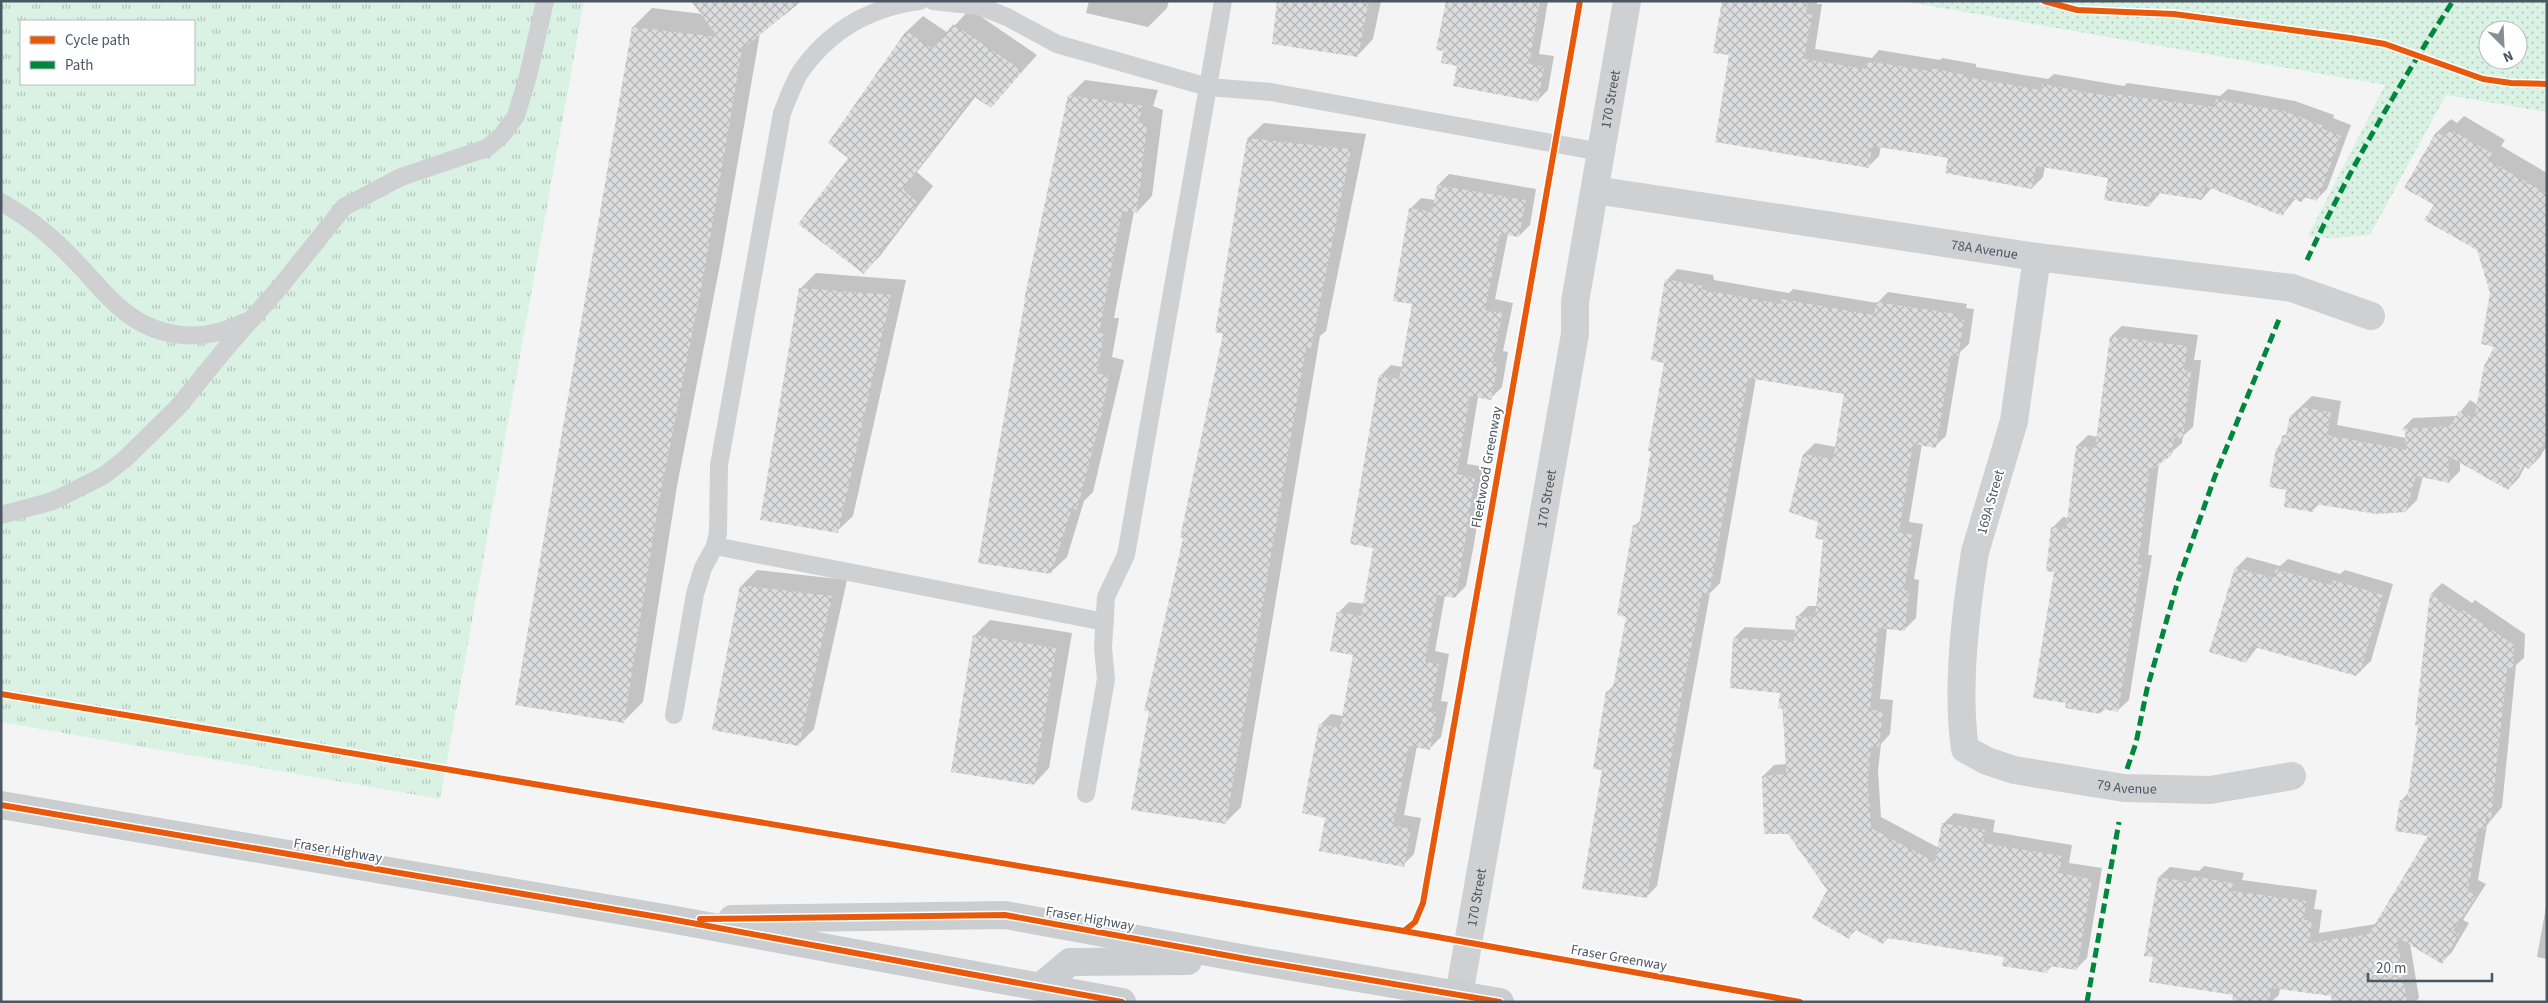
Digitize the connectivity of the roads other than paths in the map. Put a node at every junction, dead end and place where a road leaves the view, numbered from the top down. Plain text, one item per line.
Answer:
1 (545, 1) edge
2 (920, 1) edge
3 (933, 1) edge
4 (1223, 1) edge
5 (1627, 1) edge
6 (1208, 87) junction
7 (1601, 152) junction
8 (1595, 190) junction
9 (1, 202) edge
10 (2037, 257) junction
11 (2371, 316) dead end
12 (255, 317) junction
13 (1, 515) edge
14 (715, 546) junction
15 (1105, 622) junction
16 (674, 714) dead end
17 (1965, 749) joint
18 (2292, 776) dead end
19 (1086, 794) dead end
20 (1, 805) edge
21 (670, 919) junction
22 (1252, 960) junction
23 (1038, 995) edge
24 (1459, 995) junction
25 (1122, 1002) edge
26 (1500, 1002) edge

1 - 12 lane
2 - 14 lane
3 - 6 lane
4 - 6 lane
5 - 7 street, 170 Street
6 - 7 lane
6 - 15 lane
7 - 8 street, 170 Street
8 - 10 street, 78A Avenue
8 - 24 street, 170 Street
9 - 12 lane
10 - 11 street, 78A Avenue
10 - 17 street, 169A Street
12 - 13 lane
14 - 15 lane
14 - 16 lane
15 - 19 lane
17 - 18 street, 79 Avenue
20 - 21 main road, Fraser Highway
21 - 22 main road, Fraser Highway
21 - 23 main road, Fraser Highway
22 - 23 main road
22 - 24 main road, Fraser Highway
23 - 25 main road, Fraser Highway
24 - 26 main road, Fraser Highway

